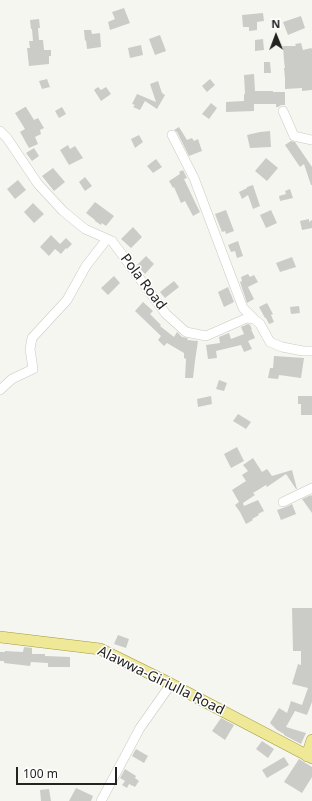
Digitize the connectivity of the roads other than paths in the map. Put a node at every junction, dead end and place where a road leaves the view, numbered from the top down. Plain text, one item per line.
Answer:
1 (283, 111) dead end
2 (0, 131) edge
3 (172, 135) dead end
4 (312, 140) edge
5 (107, 239) junction
6 (254, 318) junction
7 (312, 351) edge
8 (0, 390) edge
9 (312, 488) edge
10 (283, 502) dead end
11 (0, 637) edge
12 (171, 684) junction
13 (312, 740) edge
14 (310, 757) edge
15 (101, 801) edge

1 - 4 street
2 - 5 street, Pola Road
3 - 6 street
5 - 6 street, Pola Road
5 - 8 street
6 - 7 street
9 - 10 street
11 - 12 main road, Alawwa-Giriulla Road
12 - 14 main road, Alawwa-Giriulla Road
12 - 15 street
13 - 14 main road

